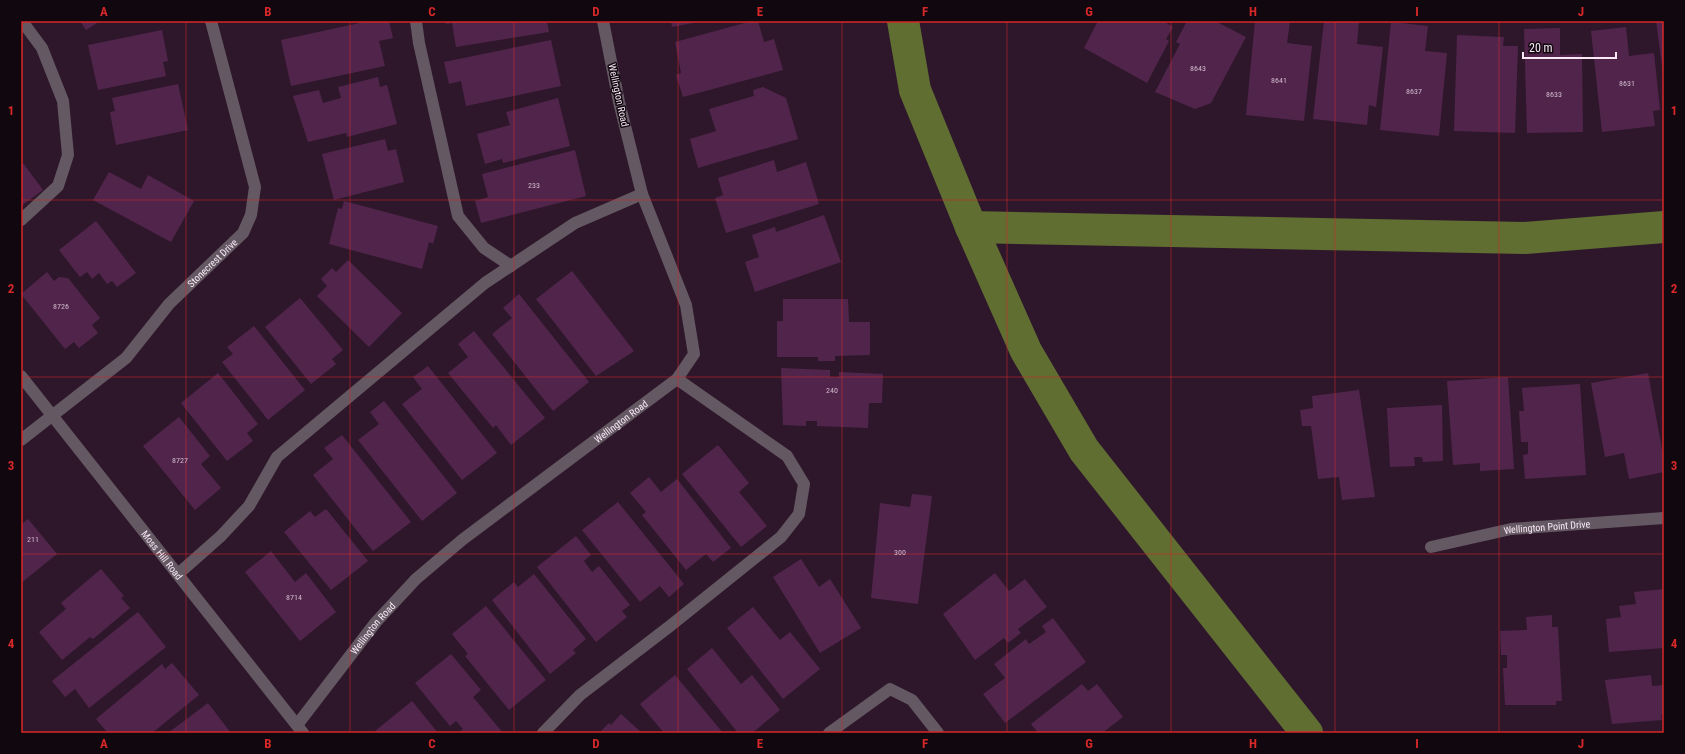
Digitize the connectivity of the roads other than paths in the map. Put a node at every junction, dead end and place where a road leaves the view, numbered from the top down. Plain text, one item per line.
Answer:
1 (22, 21) edge
2 (211, 21) edge
3 (416, 21) edge
4 (603, 21) edge
5 (642, 194) junction
6 (21, 220) edge
7 (511, 266) junction
8 (21, 376) edge
9 (678, 380) junction
10 (52, 414) junction
11 (21, 440) edge
12 (1664, 518) edge
13 (1431, 547) dead end
14 (178, 574) junction
15 (300, 729) edge
16 (543, 733) edge
17 (830, 733) edge
18 (938, 733) edge

1 - 6 street
2 - 10 street, Stonecrest Drive
3 - 7 street
4 - 5 street, Wellington Road
5 - 7 street
5 - 9 street, Wellington Road
7 - 14 street
8 - 10 street, Moss Hill Road
9 - 15 street, Wellington Road
9 - 16 street
10 - 11 street, Stonecrest Drive
10 - 14 street, Moss Hill Road
12 - 13 street, Wellington Point Drive
14 - 15 street, Moss Hill Road
17 - 18 street

